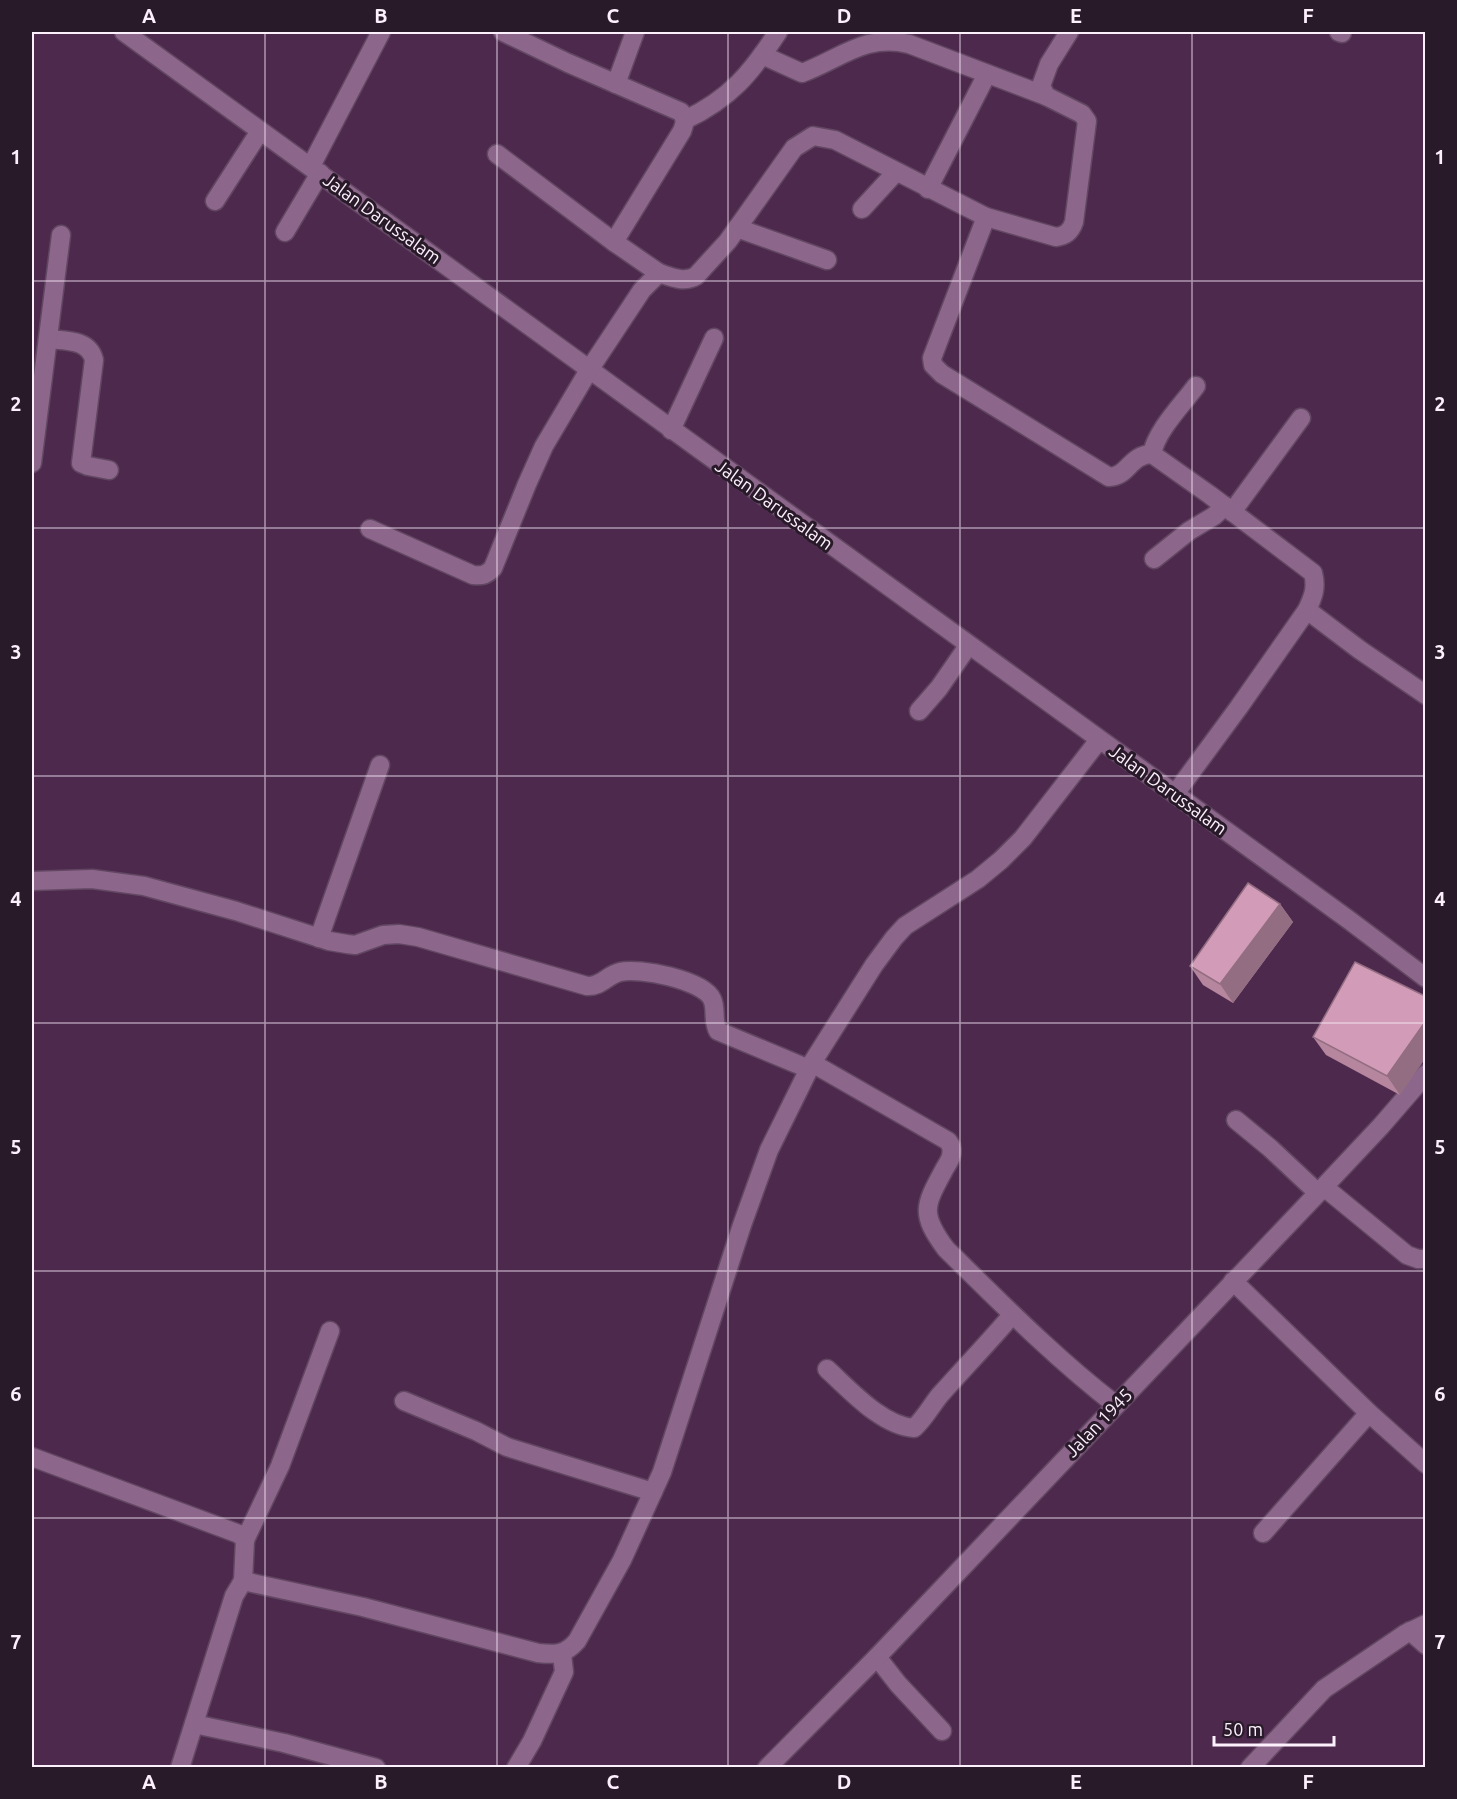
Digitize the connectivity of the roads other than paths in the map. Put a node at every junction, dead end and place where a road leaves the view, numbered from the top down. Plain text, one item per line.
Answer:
1 (124, 32) edge
2 (381, 32) edge
3 (503, 32) edge
4 (635, 32) edge
5 (778, 32) edge
6 (1070, 32) edge
7 (762, 55) junction
8 (987, 74) junction
9 (616, 84) junction
10 (1046, 96) junction
11 (686, 120) junction
12 (260, 131) junction
13 (497, 154) dead end
14 (316, 170) junction
15 (896, 172) junction
16 (928, 189) junction
17 (215, 201) dead end
18 (862, 209) dead end
19 (986, 217) junction
20 (737, 228) junction
21 (285, 232) dead end
22 (61, 235) dead end
23 (614, 242) junction
24 (827, 260) dead end
25 (659, 273) junction
26 (714, 338) dead end
27 (48, 339) junction
28 (589, 370) junction
29 (1196, 386) dead end
30 (1301, 418) dead end
31 (671, 430) junction
32 (1152, 454) junction
33 (32, 463) edge
34 (109, 470) dead end
35 (1229, 509) junction
36 (370, 530) dead end
37 (1154, 558) dead end
38 (1307, 610) junction
39 (968, 646) junction
40 (1425, 694) edge
41 (919, 711) dead end
42 (1099, 740) junction
43 (380, 765) dead end
44 (1175, 794) junction
45 (32, 881) edge
46 (319, 938) junction
47 (1425, 978) edge
48 (811, 1066) junction
49 (1425, 1074) edge
50 (1236, 1120) dead end
51 (1321, 1190) junction
52 (1425, 1259) edge
53 (1233, 1281) junction
54 (1012, 1315) junction
55 (330, 1330) dead end
56 (827, 1370) dead end
57 (404, 1401) dead end
58 (1116, 1405) junction
59 (1369, 1413) junction
60 (32, 1457) edge
61 (1425, 1464) edge
62 (653, 1492) junction
63 (1263, 1533) dead end
64 (245, 1540) junction
65 (243, 1581) junction
66 (1418, 1628) edge
67 (1425, 1646) edge
68 (562, 1654) junction
69 (877, 1657) junction
70 (194, 1724) junction
71 (942, 1731) dead end
72 (180, 1767) edge
73 (376, 1767) edge
74 (516, 1767) edge
75 (767, 1767) edge
76 (1251, 1767) edge

1 - 12 street, Jalan Darussalam
2 - 14 street
3 - 9 street
4 - 9 street
5 - 7 street
6 - 10 street
7 - 8 street
7 - 11 street
8 - 10 street
8 - 16 street
9 - 11 street
10 - 19 street
11 - 23 street
12 - 14 street, Jalan Darussalam
12 - 17 street
13 - 23 street
14 - 21 street
14 - 28 street, Jalan Darussalam
15 - 16 street
15 - 18 street
15 - 20 street
16 - 19 street
19 - 32 street
20 - 24 street
20 - 25 street
22 - 27 street
23 - 25 street
25 - 28 street
26 - 31 street
27 - 33 street
27 - 34 street
28 - 31 street, Jalan Darussalam
28 - 36 street
29 - 32 street
30 - 35 street
31 - 39 street, Jalan Darussalam
32 - 35 street
35 - 37 street
35 - 38 street
38 - 40 street
38 - 44 street
39 - 41 street
39 - 42 street, Jalan Darussalam
42 - 44 street, Jalan Darussalam
42 - 48 street
43 - 46 street
44 - 47 street, Jalan Darussalam
45 - 46 street
46 - 48 street
48 - 54 street
48 - 62 street
49 - 51 street, Jalan 1945
50 - 51 street
51 - 52 street
51 - 53 street, Jalan 1945
53 - 58 street, Jalan 1945
53 - 59 street
54 - 56 street
54 - 58 street
55 - 64 street
57 - 62 street
58 - 69 street, Jalan 1945
59 - 61 street
59 - 63 street
60 - 64 street
62 - 68 street
64 - 65 street
65 - 68 street
65 - 70 street
66 - 67 street
66 - 76 street
68 - 74 street
69 - 71 street
69 - 75 street, Jalan 1945
70 - 72 street
70 - 73 street

